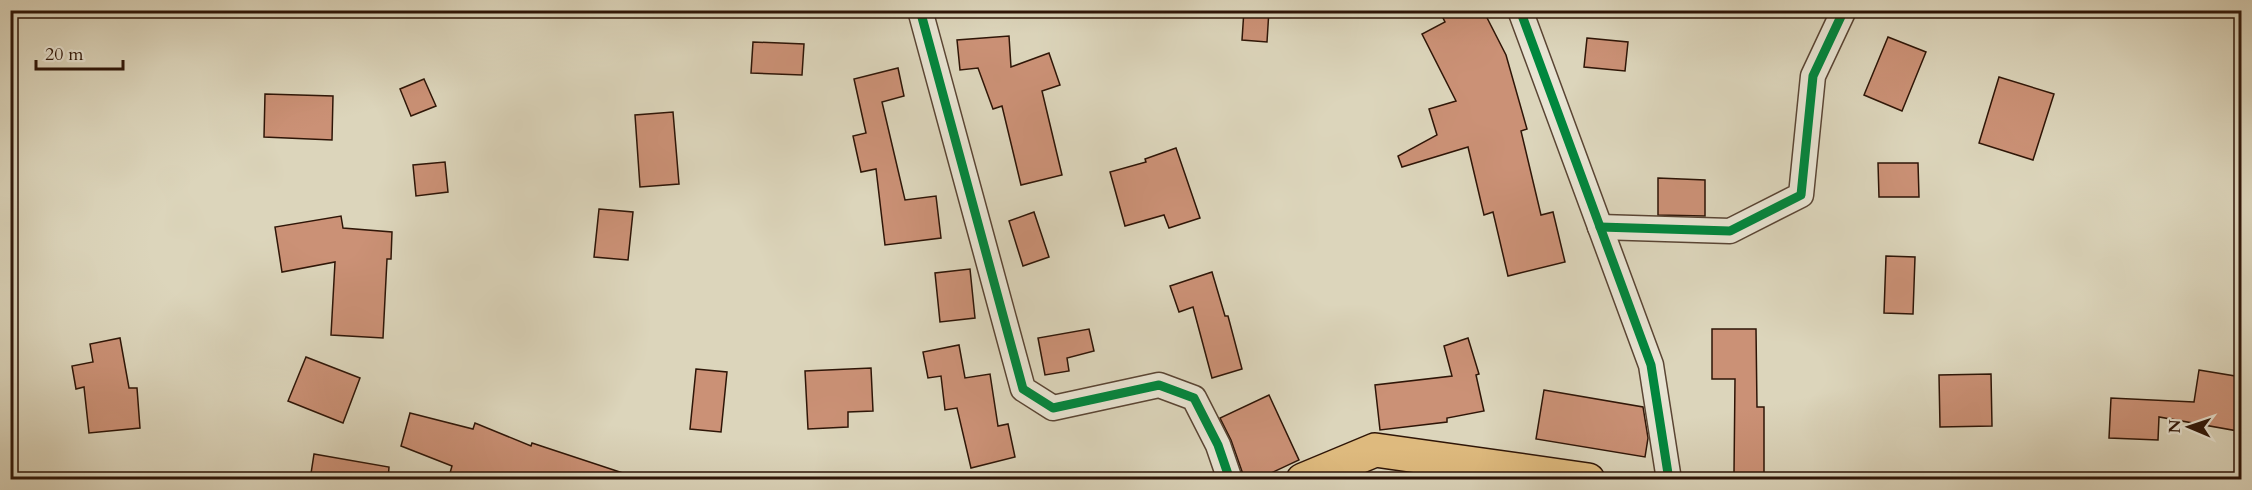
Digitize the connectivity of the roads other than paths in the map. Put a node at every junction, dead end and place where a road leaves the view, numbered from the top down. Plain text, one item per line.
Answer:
1 (920, 10) edge
2 (1520, 10) edge
3 (1844, 10) edge
4 (1600, 227) junction
5 (1230, 480) edge
6 (1303, 480) edge
7 (1588, 480) edge
8 (1669, 480) edge

1 - 5 street
2 - 4 street
3 - 4 street
4 - 8 street
6 - 7 main road

